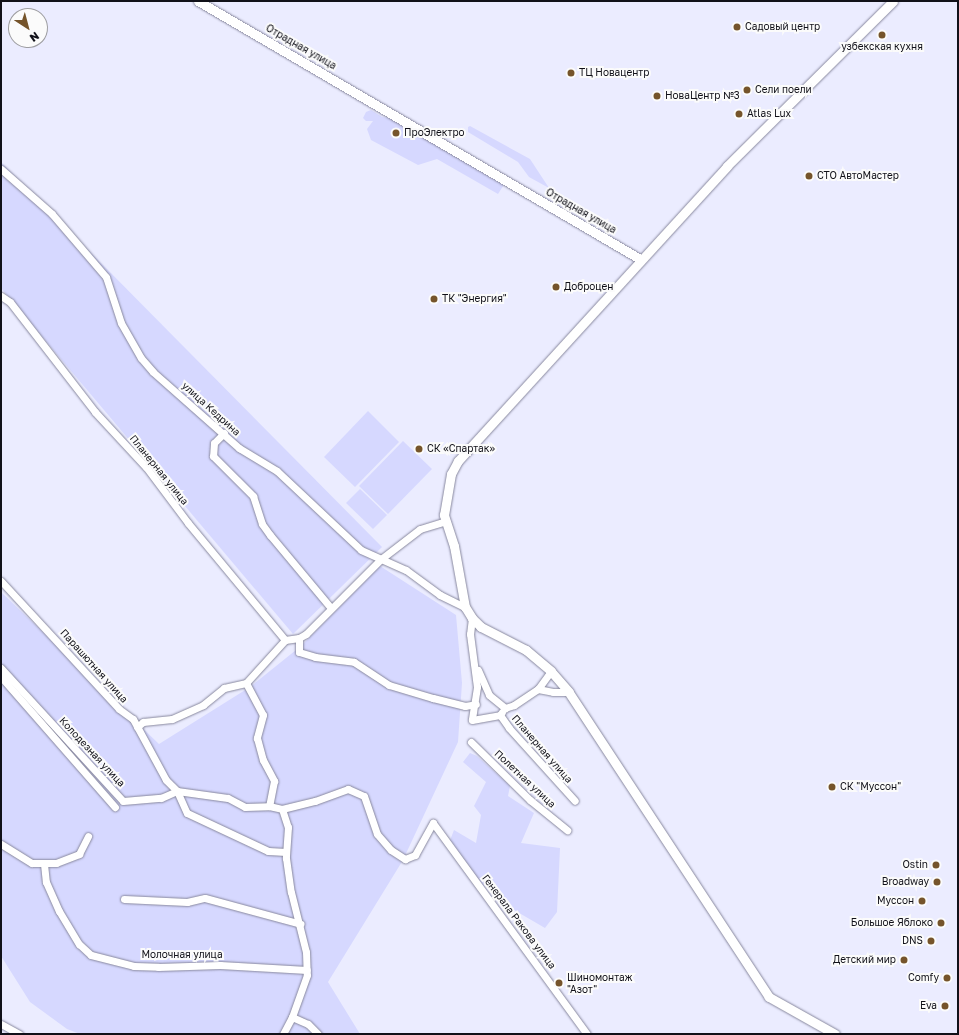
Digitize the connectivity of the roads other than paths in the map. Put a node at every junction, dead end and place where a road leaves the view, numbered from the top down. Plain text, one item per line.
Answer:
1 (198, 1) edge
2 (893, 1) edge
3 (1, 169) edge
4 (640, 259) junction
5 (1, 296) edge
6 (224, 433) junction
7 (446, 521) junction
8 (380, 559) junction
9 (1, 581) edge
10 (465, 607) junction
11 (331, 608) junction
12 (472, 618) junction
13 (299, 638) junction
14 (285, 640) junction
15 (474, 662) junction
16 (1, 668) edge
17 (550, 671) junction
18 (1, 677) edge
19 (246, 683) junction
20 (538, 689) junction
21 (569, 692) junction
22 (476, 704) junction
23 (505, 708) junction
24 (500, 715) junction
25 (137, 728) junction
26 (471, 742) dead end
27 (177, 791) junction
28 (575, 802) dead end
29 (269, 806) junction
30 (115, 807) dead end
31 (282, 809) junction
32 (433, 823) joint
33 (567, 830) dead end
34 (88, 836) dead end
35 (1, 844) edge
36 (286, 852) junction
37 (44, 864) junction
38 (124, 899) dead end
39 (301, 924) junction
40 (307, 970) junction
41 (292, 1018) junction
42 (1, 1024) edge
43 (19, 1034) edge
44 (283, 1034) edge
45 (318, 1034) edge
46 (587, 1034) edge
47 (835, 1034) edge

1 - 4 street, Отрадная улица
2 - 4 street
3 - 6 street, улица Кедрина
4 - 7 street
5 - 14 street, Планерная улица
6 - 8 street, улица Кедрина
6 - 11 street
7 - 8 street
7 - 10 street
8 - 10 street, улица Кедрина
8 - 11 street
9 - 25 street, Парашютная улица
10 - 12 street
11 - 13 street
12 - 15 street
12 - 17 street
13 - 14 street
13 - 22 street
14 - 19 street
15 - 22 street
15 - 23 street
16 - 27 street, Колодезная улица
17 - 20 street
17 - 21 street
18 - 30 street, Колодезная улица
19 - 25 street
19 - 29 street
20 - 21 street
20 - 23 street
21 - 47 street
22 - 24 street
23 - 24 street, Планерная улица
24 - 28 street, Планерная улица
25 - 27 street, Парашютная улица
26 - 33 street, Полетная улица
27 - 29 street, Колодезная улица
27 - 36 street, Парашютная улица
29 - 31 street, Колодезная улица
31 - 32 street, Колодезная улица
31 - 36 street
32 - 46 street, Генерала Ракова улица
34 - 37 street
35 - 37 street
36 - 39 street
37 - 40 street, Молочная улица
38 - 39 street
39 - 40 street
40 - 41 street
41 - 44 street
41 - 45 street
42 - 43 street

